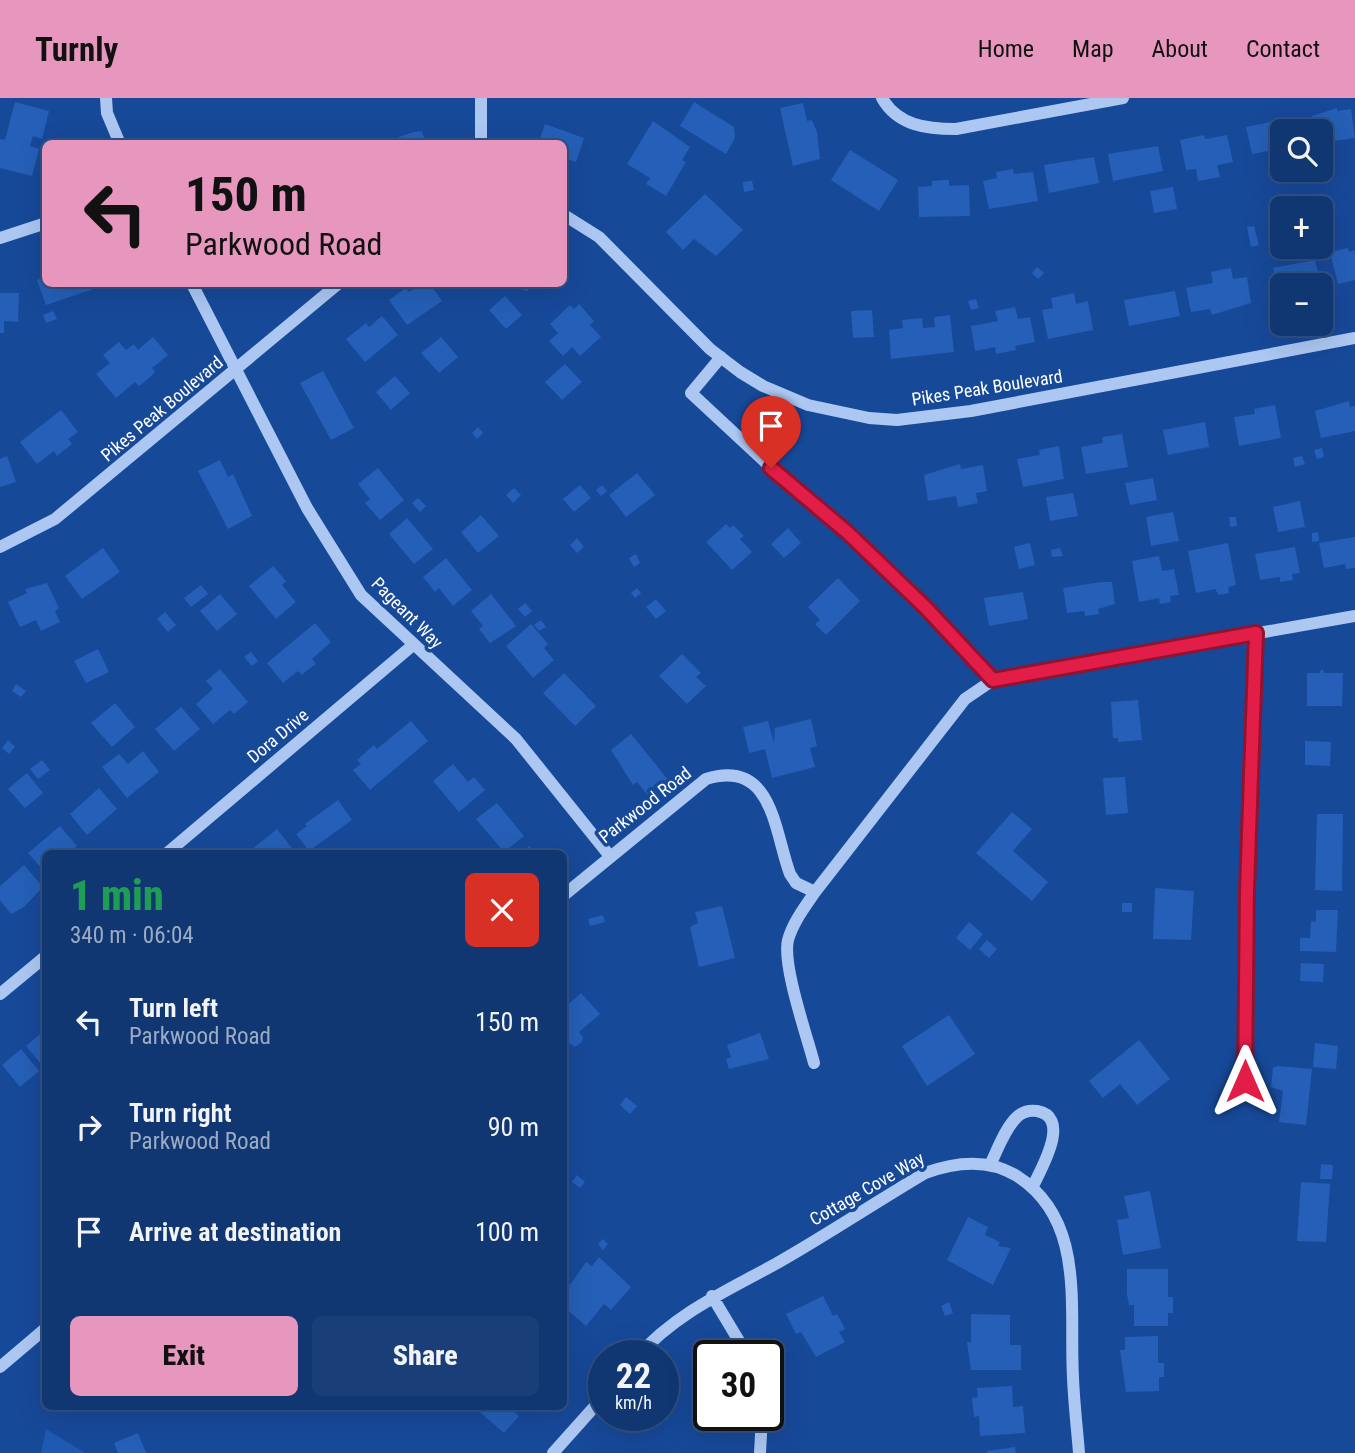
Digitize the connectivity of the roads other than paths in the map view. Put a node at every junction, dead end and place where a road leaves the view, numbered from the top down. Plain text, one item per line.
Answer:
1 (106, 98) edge
2 (481, 98) edge
3 (882, 98) edge
4 (1123, 98) edge
5 (118, 140) edge
6 (481, 140) edge
7 (567, 217) edge
8 (42, 224) edge
9 (0, 238) edge
10 (194, 287) edge
11 (334, 287) edge
12 (1355, 338) edge
13 (721, 357) junction
14 (237, 369) junction
15 (0, 547) edge
16 (1355, 616) edge
17 (1256, 633) junction
18 (413, 645) junction
19 (993, 680) junction
20 (171, 850) edge
21 (609, 855) junction
22 (567, 892) edge
23 (815, 892) junction
24 (42, 959) edge
25 (0, 994) edge
26 (814, 1063) dead end
27 (1245, 1081) dead end
28 (990, 1165) junction
29 (1033, 1186) junction
30 (712, 1296) junction
31 (42, 1331) edge
32 (654, 1340) edge
33 (738, 1340) edge
34 (0, 1367) edge
35 (588, 1414) edge
36 (761, 1431) edge
37 (553, 1453) edge
38 (760, 1453) edge
39 (1079, 1453) edge

1 - 5 street
2 - 6 street
3 - 4 street
7 - 13 street, Pikes Peak Boulevard
8 - 9 street
10 - 14 street, Pageant Way
11 - 14 street, Pikes Peak Boulevard
12 - 13 street, Pikes Peak Boulevard
13 - 19 street
14 - 15 street, Pikes Peak Boulevard
14 - 18 street, Pageant Way
16 - 17 street
17 - 19 street
17 - 27 street
18 - 20 street, Dora Drive
18 - 21 street, Pageant Way
19 - 23 street
21 - 22 street, Parkwood Road
21 - 23 street, Parkwood Road
23 - 26 street
24 - 25 street
28 - 29 street, Cottage Cove Way
28 - 29 street
28 - 30 street, Cottage Cove Way
29 - 39 street, Cottage Cove Way
30 - 32 street, Cottage Cove Way
30 - 33 street
31 - 34 street
35 - 37 street
36 - 38 street

